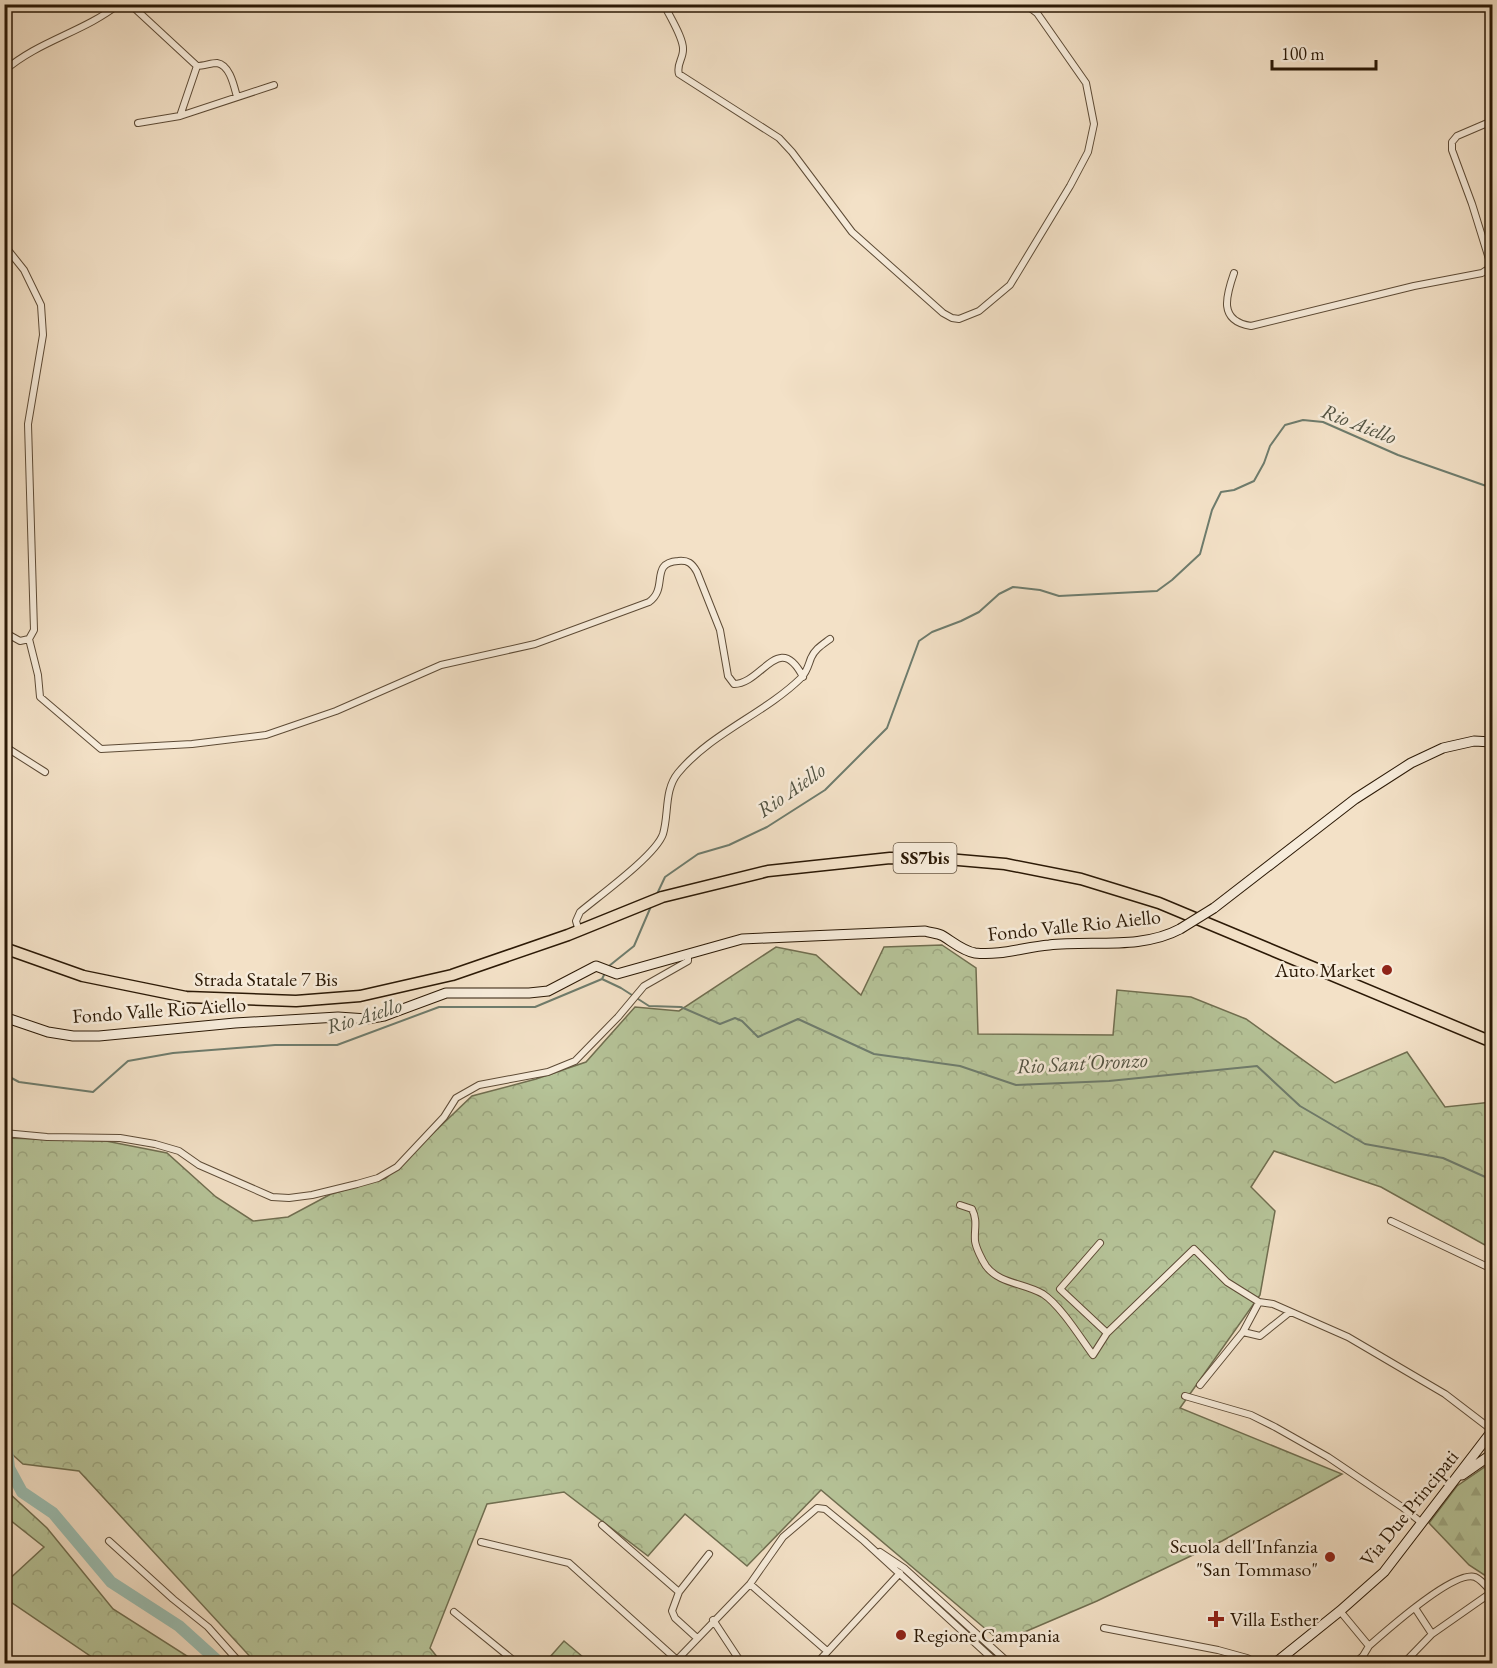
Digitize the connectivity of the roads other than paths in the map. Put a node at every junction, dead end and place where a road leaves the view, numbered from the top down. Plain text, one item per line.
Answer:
1 (119, 4) edge
2 (130, 4) edge
3 (664, 4) edge
4 (1025, 4) edge
5 (197, 66) junction
6 (4, 71) edge
7 (274, 85) dead end
8 (237, 97) junction
9 (180, 116) junction
10 (1492, 121) edge
11 (138, 123) dead end
12 (4, 245) edge
13 (1234, 273) dead end
14 (4, 632) edge
15 (29, 639) junction
16 (830, 639) dead end
17 (803, 677) junction
18 (1492, 742) edge
19 (4, 746) edge
20 (45, 772) dead end
21 (579, 931) junction
22 (4, 948) edge
23 (688, 956) junction
24 (4, 1017) edge
25 (1492, 1042) edge
26 (4, 1133) edge
27 (960, 1205) dead end
28 (1391, 1221) dead end
29 (1100, 1243) dead end
30 (1492, 1269) edge
31 (1259, 1302) junction
32 (1290, 1312) junction
33 (1243, 1332) junction
34 (1107, 1333) junction
35 (1200, 1385) dead end
36 (1185, 1396) dead end
37 (1492, 1430) edge
38 (1486, 1440) junction
39 (1492, 1453) edge
40 (1455, 1480) junction
41 (1422, 1523) junction
42 (602, 1525) dead end
43 (109, 1541) dead end
44 (864, 1541) junction
45 (481, 1542) dead end
46 (709, 1554) dead end
47 (904, 1568) junction
48 (899, 1574) junction
49 (750, 1584) junction
50 (679, 1592) junction
51 (1492, 1592) edge
52 (1415, 1608) junction
53 (1340, 1611) junction
54 (454, 1612) dead end
55 (713, 1620) junction
56 (1104, 1628) dead end
57 (1432, 1634) junction
58 (697, 1638) junction
59 (1369, 1646) junction
60 (827, 1651) junction
61 (1363, 1656) junction
62 (675, 1662) edge
63 (241, 1664) edge
64 (518, 1664) edge
65 (742, 1664) edge
66 (816, 1664) edge
67 (998, 1664) edge
68 (1010, 1664) edge
69 (1258, 1664) edge
70 (1274, 1664) edge
71 (1354, 1664) edge
72 (1367, 1664) edge
73 (1403, 1664) edge

1 - 6 street
2 - 5 street
3 - 4 street
5 - 8 street
5 - 9 street
7 - 8 street
8 - 9 street
9 - 11 street
10 - 13 street
12 - 15 street
14 - 15 street
15 - 17 street
16 - 17 street
17 - 21 street
18 - 23 street, Fondo Valle Rio Aiello, bridge
19 - 20 street
21 - 22 main road, Strada Statale 7 Bis / SS7bis
21 - 25 main road, Strada Statale 7 Bis / SS7bis
23 - 24 street, Fondo Valle Rio Aiello
23 - 26 street
27 - 34 street
28 - 30 street
29 - 34 street
31 - 32 street
31 - 33 street
31 - 34 street
32 - 33 street
32 - 37 street
33 - 35 street
36 - 41 street
37 - 38 street, Via Due Principati
38 - 39 street
38 - 40 street, Via Due Principati
39 - 40 street
40 - 41 street, Via Due Principati
41 - 53 street, Via Due Principati
42 - 50 street
43 - 63 street
44 - 47 street
44 - 48 street
44 - 49 street
45 - 62 street
46 - 50 street
47 - 48 street
47 - 68 street
48 - 60 street
48 - 67 street
49 - 55 street
49 - 60 street
50 - 58 street
51 - 52 street
51 - 57 street
52 - 57 street
52 - 59 street
53 - 59 street
53 - 70 street, Via Due Principati
54 - 64 street
55 - 58 street
55 - 65 street
56 - 69 street
57 - 73 street
58 - 62 street
59 - 61 street
60 - 66 street
61 - 71 street
61 - 72 street

